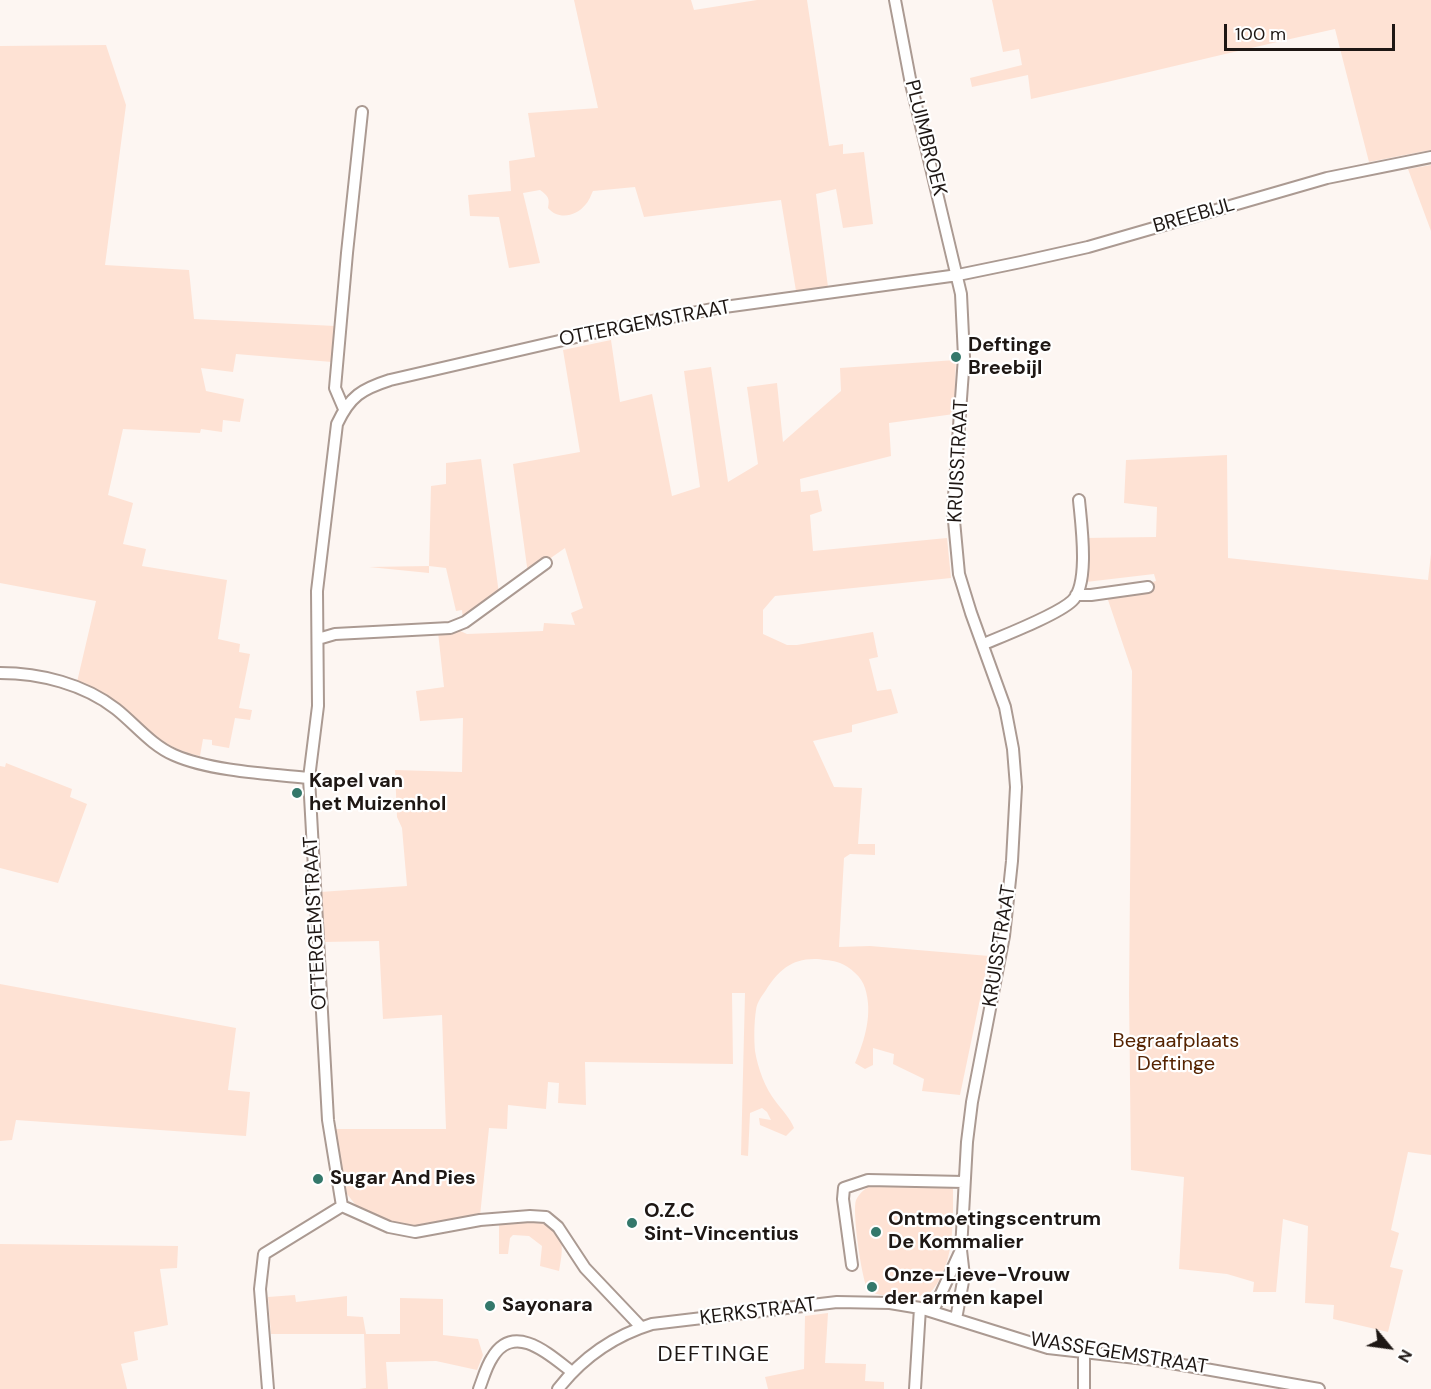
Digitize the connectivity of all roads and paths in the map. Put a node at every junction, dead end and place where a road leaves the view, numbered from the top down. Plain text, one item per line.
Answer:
1 (895, 0) edge
2 (362, 112) dead end
3 (1431, 157) edge
4 (958, 275) junction
5 (344, 409) junction
6 (1079, 500) dead end
7 (546, 564) dead end
8 (1148, 586) dead end
9 (1076, 595) junction
10 (318, 639) junction
11 (984, 644) junction
12 (0, 674) edge
13 (309, 778) junction
14 (964, 1182) junction
15 (342, 1206) junction
16 (961, 1250) junction
17 (852, 1265) dead end
18 (920, 1308) junction
19 (933, 1311) junction
20 (956, 1319) junction
21 (640, 1327) junction
22 (1084, 1353) junction
23 (572, 1372) junction
24 (268, 1389) edge
25 (479, 1389) edge
26 (558, 1389) edge
27 (915, 1389) edge
28 (1084, 1389) edge
29 (1319, 1389) edge

1 - 4 street, PLUIMBROEK
2 - 5 street
3 - 4 street, BREEBIJL
4 - 5 street, OTTERGEMSTRAAT
4 - 11 street, KRUISSTRAAT
5 - 10 street, OTTERGEMSTRAAT
6 - 9 street
7 - 10 street
8 - 9 street
9 - 11 street
10 - 13 street, OTTERGEMSTRAAT
11 - 14 street, KRUISSTRAAT
12 - 13 street
13 - 15 street, OTTERGEMSTRAAT
14 - 16 street, KRUISSTRAAT
14 - 17 street
15 - 21 street
15 - 24 street
16 - 19 street, KRUISSTRAAT
16 - 20 street, KRUISSTRAAT
18 - 19 street, KERKSTRAAT
18 - 21 street, KERKSTRAAT
18 - 27 street
19 - 20 street, KERKSTRAAT
20 - 22 street, WASSEGEMSTRAAT
21 - 23 street, KERKSTRAAT
22 - 28 street
22 - 29 street, WASSEGEMSTRAAT
23 - 25 street
23 - 26 street, KERKSTRAAT

